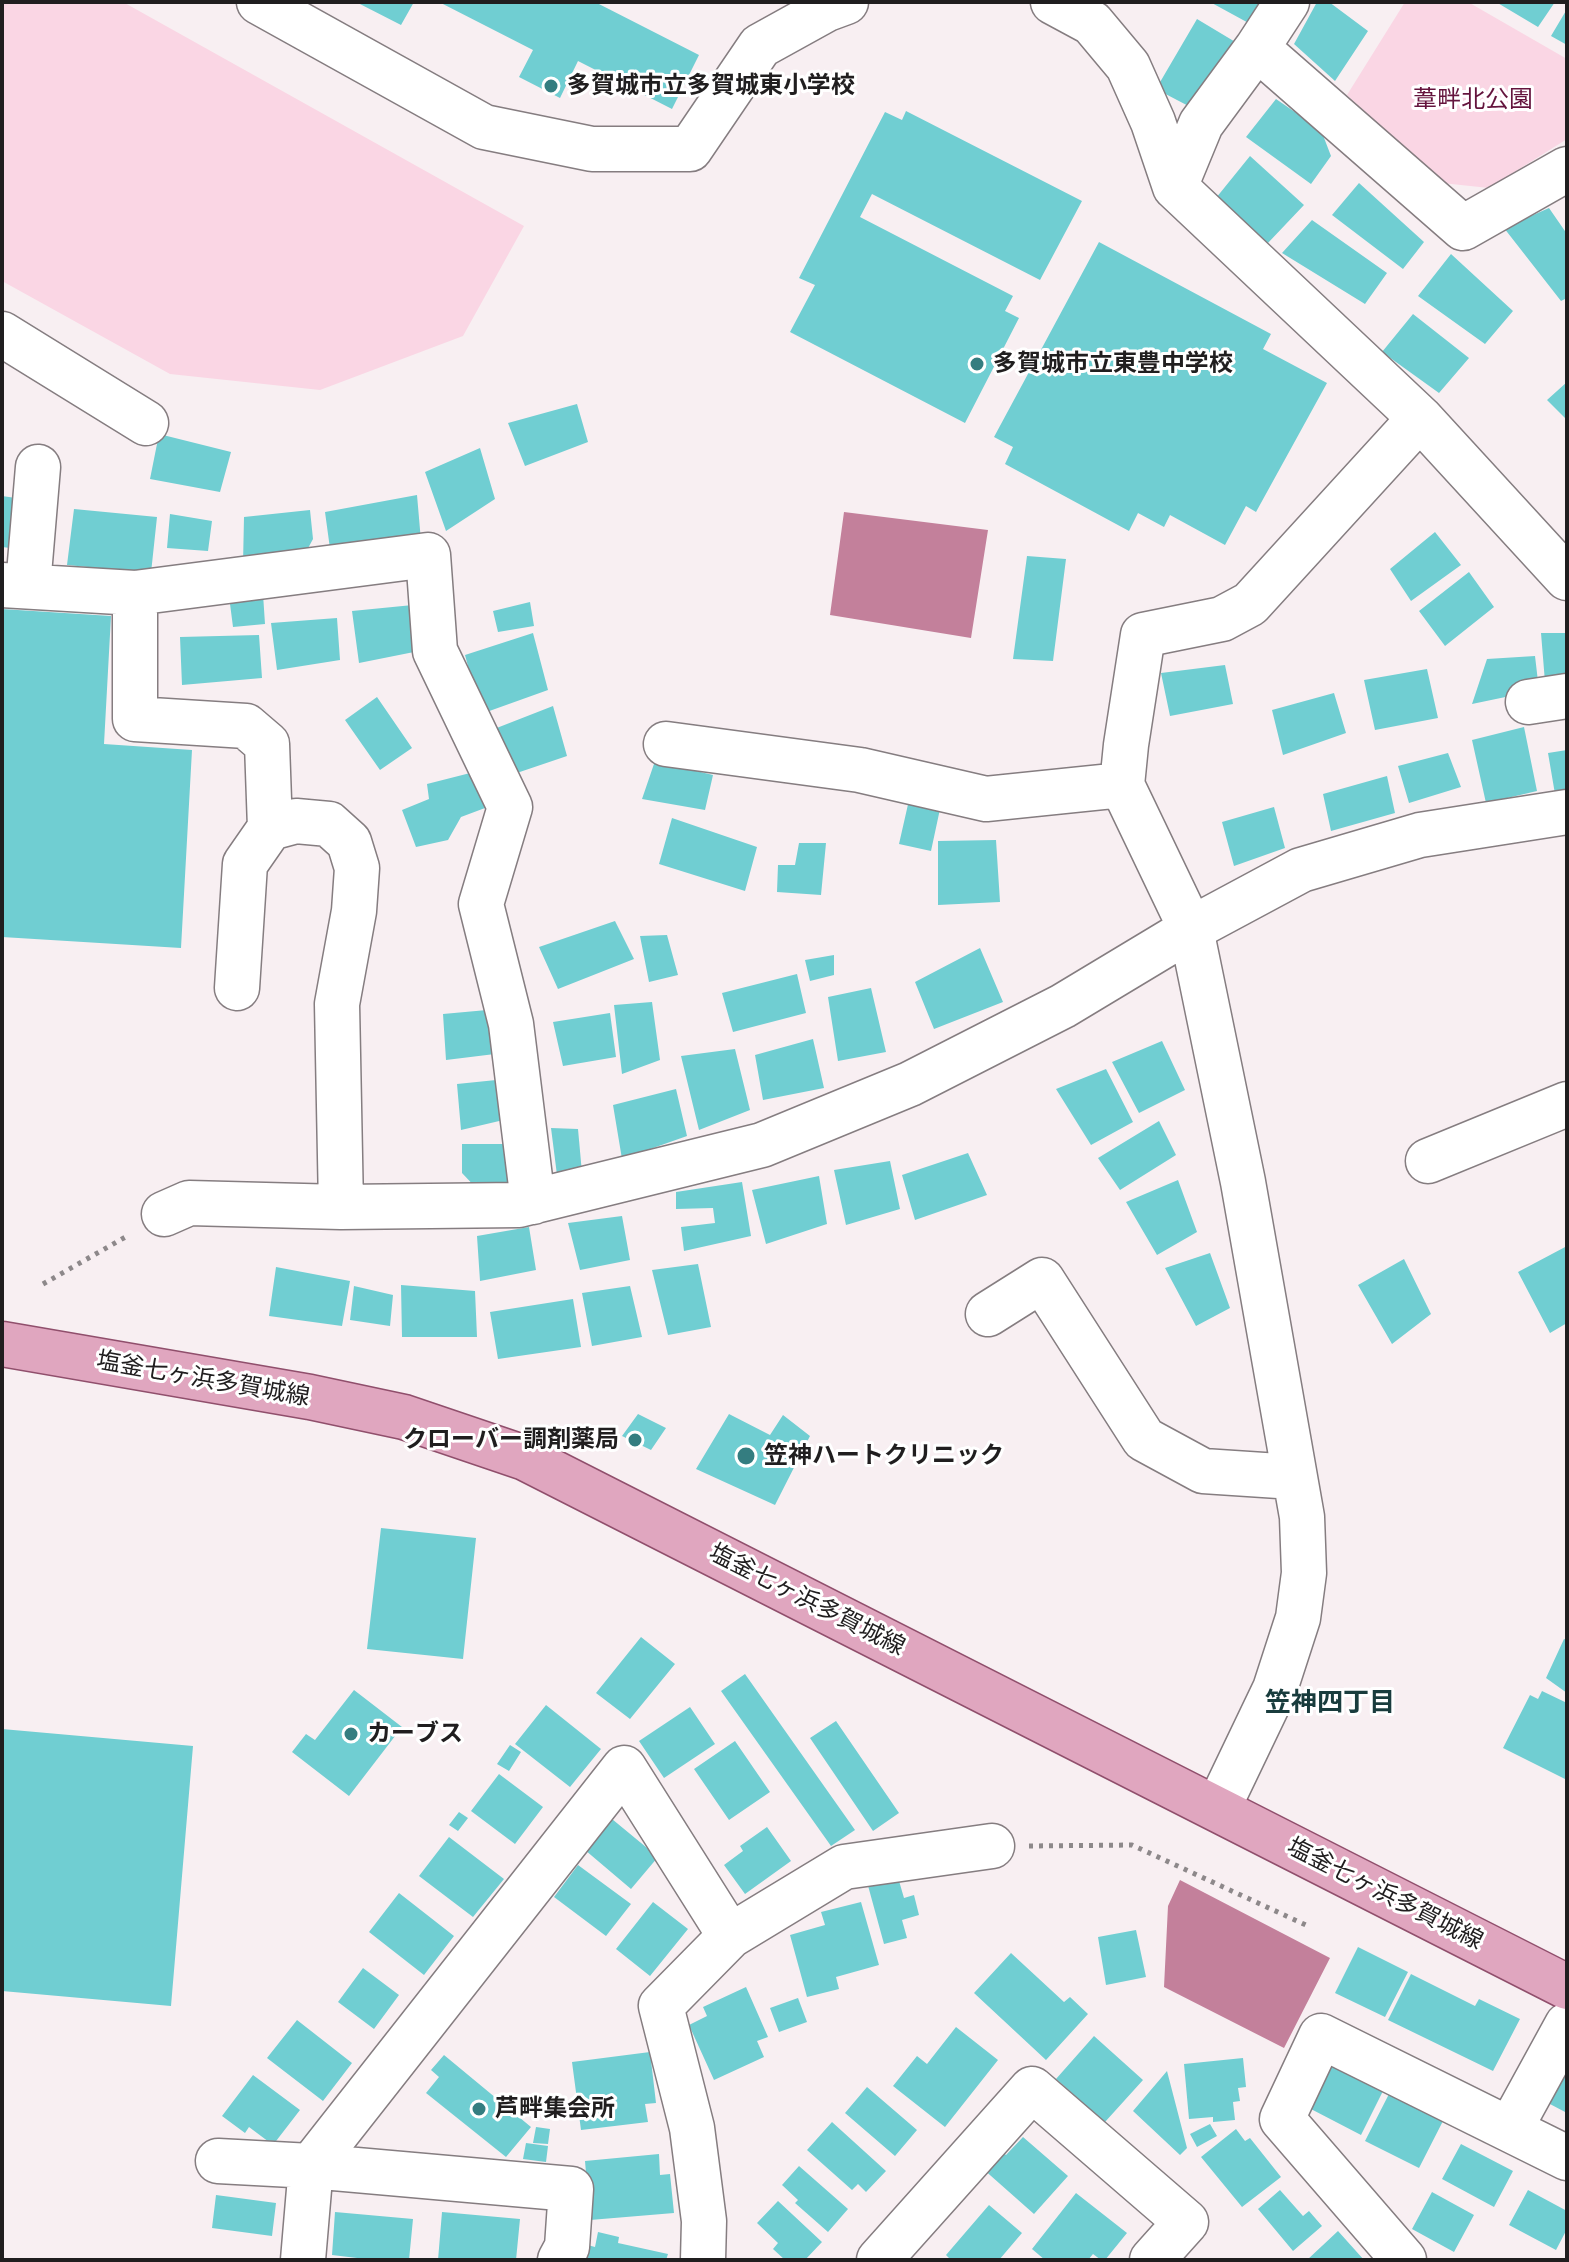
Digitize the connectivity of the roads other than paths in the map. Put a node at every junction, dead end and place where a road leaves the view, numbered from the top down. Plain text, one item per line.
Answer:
1 (259, 2) edge
2 (846, 2) edge
3 (1053, 2) edge
4 (1287, 2) edge
5 (1257, 48) junction
6 (1567, 169) edge
7 (1175, 187) junction
8 (2, 334) edge
9 (1420, 418) junction
10 (146, 423) dead end
11 (38, 467) dead end
12 (1567, 578) edge
13 (15, 586) edge
14 (135, 593) junction
15 (666, 744) dead end
16 (1122, 785) junction
17 (1567, 812) edge
18 (270, 828) junction
19 (1191, 929) junction
20 (237, 988) dead end
21 (1567, 1104) edge
22 (1428, 1161) dead end
23 (533, 1202) junction
24 (341, 1207) junction
25 (164, 1214) road end
26 (988, 1314) dead end
27 (2, 1344) edge
28 (1294, 1477) junction
29 (1218, 1808) junction
30 (992, 1846) road end
31 (730, 1936) junction
32 (1567, 1987) edge
33 (1567, 2025) edge
34 (1510, 2129) junction
35 (1567, 2158) edge
36 (218, 2161) dead end
37 (311, 2166) junction
38 (303, 2260) edge
39 (560, 2260) edge
40 (703, 2260) edge
41 (879, 2260) edge
42 (1152, 2260) edge
43 (1404, 2260) edge

1 - 2 street
3 - 7 street
4 - 5 street
5 - 6 street
5 - 7 street
7 - 9 street
8 - 10 street
9 - 12 street
9 - 16 street
11 - 13 street
13 - 14 street
14 - 18 street
14 - 23 street
15 - 16 street
16 - 19 street
17 - 19 street
18 - 20 street
18 - 24 street
19 - 23 street
19 - 28 street
21 - 22 street
23 - 24 street
24 - 25 street
26 - 28 street
27 - 29 main road, 塩釜七ヶ浜多賀城線
28 - 29 street
29 - 32 main road, 塩釜七ヶ浜多賀城線
30 - 31 street
31 - 37 street
31 - 40 street
33 - 34 street
34 - 35 street
34 - 43 street
36 - 37 street
37 - 38 street
37 - 39 street
41 - 42 street

